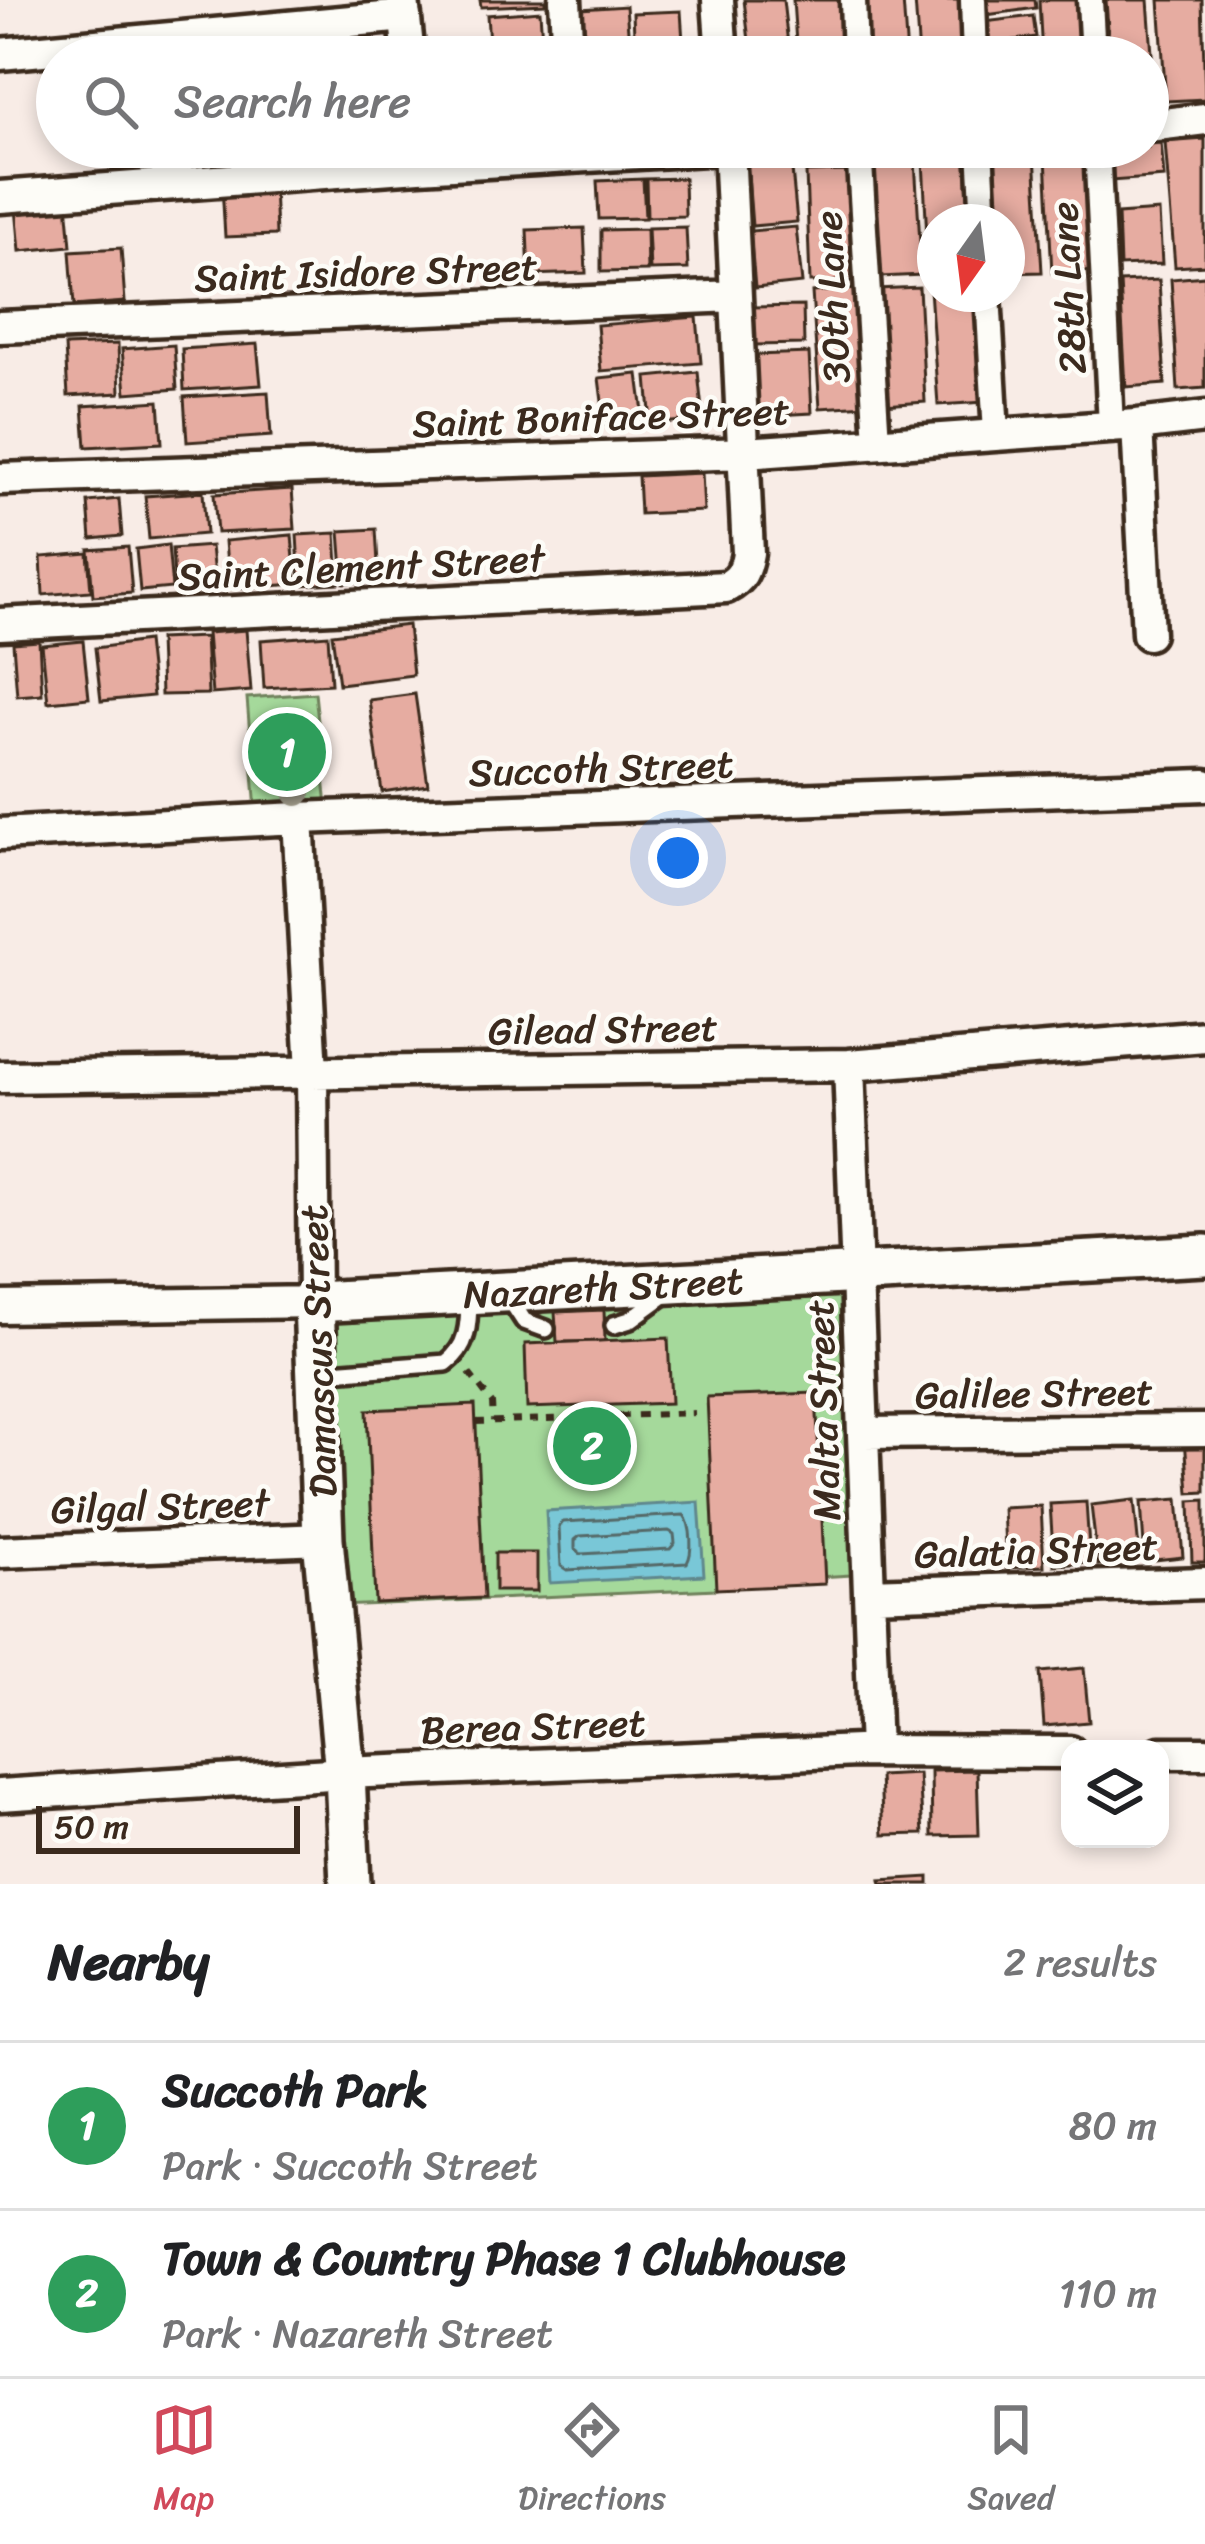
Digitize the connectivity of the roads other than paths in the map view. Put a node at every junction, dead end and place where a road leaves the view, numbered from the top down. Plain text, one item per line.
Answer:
1 (565, 0) edge
2 (718, 0) edge
3 (853, 0) edge
4 (973, 0) edge
5 (1090, 0) edge
6 (404, 8) edge
7 (158, 36) edge
8 (567, 36) edge
9 (721, 36) edge
10 (854, 36) edge
11 (974, 36) edge
12 (1092, 36) edge
13 (36, 50) edge
14 (0, 54) edge
15 (1205, 119) edge
16 (1169, 123) edge
17 (296, 168) edge
18 (730, 168) edge
19 (861, 168) edge
20 (981, 168) edge
21 (1099, 168) edge
22 (0, 197) edge
23 (983, 204) edge
24 (735, 296) junction
25 (989, 312) edge
26 (0, 327) edge
27 (1205, 417) edge
28 (1124, 425) junction
29 (996, 434) junction
30 (877, 442) junction
31 (745, 452) junction
32 (0, 479) edge
33 (0, 624) edge
34 (1148, 634) dead end
35 (1205, 785) edge
36 (298, 818) junction
37 (0, 834) edge
38 (1205, 1036) edge
39 (849, 1065) junction
40 (312, 1071) junction
41 (0, 1077) edge
42 (1205, 1255) edge
43 (858, 1275) junction
44 (680, 1282) junction
45 (487, 1293) junction
46 (314, 1302) junction
47 (0, 1307) edge
48 (614, 1325) dead end
49 (546, 1329) dead end
50 (319, 1373) junction
51 (1205, 1430) edge
52 (863, 1433) junction
53 (323, 1539) junction
54 (0, 1552) edge
55 (1205, 1582) edge
56 (869, 1594) junction
57 (875, 1751) junction
58 (1061, 1752) edge
59 (1169, 1753) edge
60 (1205, 1753) edge
61 (345, 1773) junction
62 (0, 1796) edge
63 (350, 1884) edge

1 - 8 street
2 - 9 street
3 - 10 street
4 - 11 street
5 - 12 street
6 - 7 street
13 - 14 street
15 - 16 street
17 - 22 street
18 - 24 street
19 - 30 street, 30th Lane
20 - 23 street
21 - 28 street, 28th Lane
24 - 26 street, Saint Isidore Street
24 - 31 street
25 - 29 street
27 - 28 street, Saint Boniface Street
28 - 29 street, Saint Boniface Street
28 - 34 street
29 - 30 street, Saint Boniface Street
30 - 31 street, Saint Boniface Street
31 - 32 street, Saint Boniface Street
31 - 33 street, Saint Clement Street
35 - 36 street, Succoth Street
36 - 37 street, Succoth Street
36 - 40 street, Damascus Street
38 - 39 street, Gilead Street
39 - 40 street, Gilead Street
39 - 43 street, Malta Street
40 - 41 street, Gilead Street
40 - 46 street, Damascus Street
42 - 43 street, Nazareth Street
43 - 44 street, Nazareth Street
43 - 52 street, Malta Street
44 - 45 street, Nazareth Street
44 - 48 lane
45 - 46 street, Nazareth Street
45 - 49 lane
45 - 50 lane
46 - 47 street, Nazareth Street
46 - 50 street, Damascus Street
50 - 53 street, Damascus Street
51 - 52 street, Galilee Street
52 - 56 street, Malta Street
53 - 54 street, Gilgal Street
53 - 61 street, Damascus Street
55 - 56 street, Galatia Street
56 - 57 street, Malta Street
57 - 58 street, Berea Street
57 - 61 street, Berea Street
59 - 60 street
61 - 62 street, Berea Street
61 - 63 street, Damascus Street

